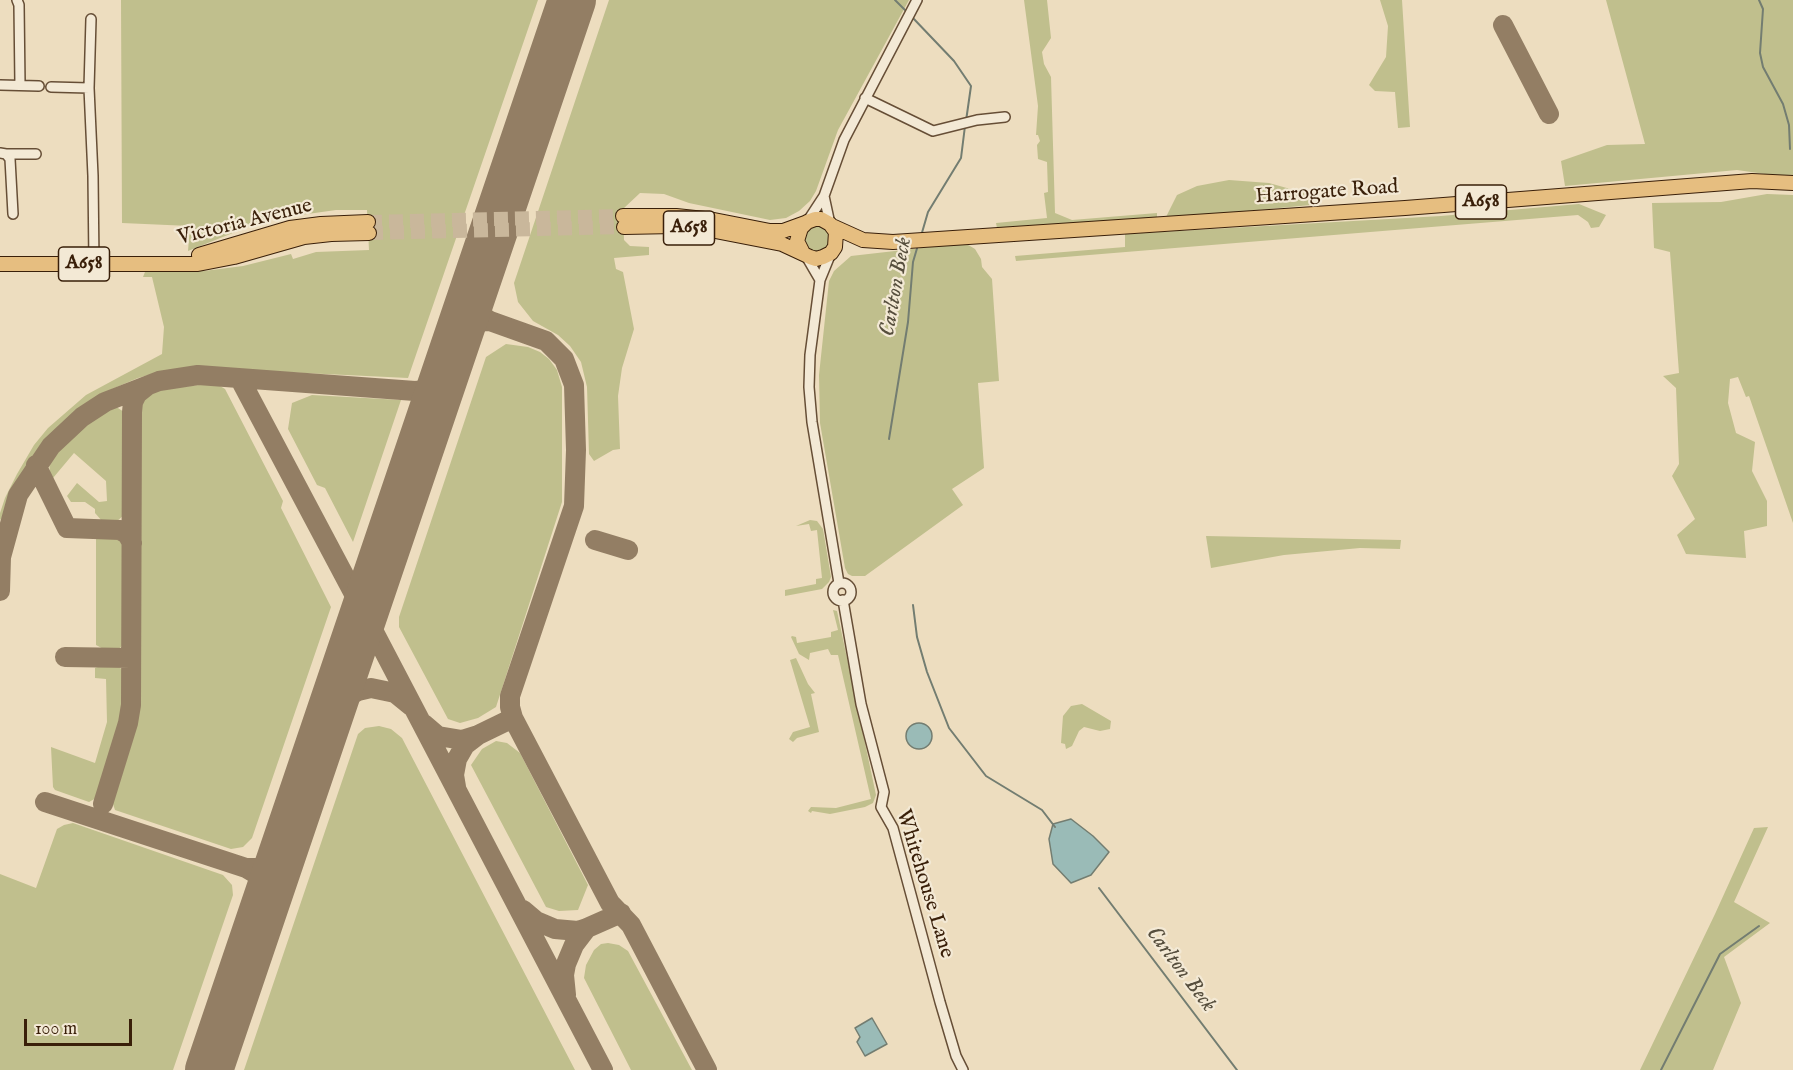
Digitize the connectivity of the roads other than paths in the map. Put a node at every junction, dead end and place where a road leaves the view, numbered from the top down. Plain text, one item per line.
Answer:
1 (17, 0) edge
2 (916, 2) edge
3 (91, 19) dead end
4 (0, 85) edge
5 (20, 85) junction
6 (39, 86) dead end
7 (51, 87) dead end
8 (89, 88) junction
9 (865, 98) junction
10 (1005, 117) dead end
11 (3, 154) edge
12 (36, 154) dead end
13 (1793, 183) edge
14 (824, 196) junction
15 (13, 214) dead end
16 (624, 221) tunnel mouth
17 (806, 222) junction
18 (713, 225) junction
19 (831, 226) junction
20 (368, 227) tunnel mouth
21 (863, 240) junction
22 (832, 252) junction
23 (804, 254) junction
24 (0, 264) edge
25 (94, 264) junction
26 (820, 280) junction
27 (963, 1070) edge

1 - 5 street
2 - 9 street
3 - 8 street
4 - 5 street
5 - 6 street
7 - 8 street
8 - 25 street
9 - 10 street
9 - 14 street
11 - 12 street
11 - 15 street
13 - 21 highway, Harrogate Road / A658
14 - 17 street
14 - 19 street
16 - 18 highway, A658
17 - 18 highway, A658
17 - 19 highway
17 - 23 highway
18 - 23 highway, A658
19 - 21 highway, Harrogate Road / A658
19 - 22 highway
20 - 25 highway, Victoria Avenue / A658
21 - 22 highway, Harrogate Road / A658
22 - 23 highway
22 - 26 street
23 - 26 street
24 - 25 highway, Victoria Avenue / A658
26 - 27 street, Whitehouse Lane

